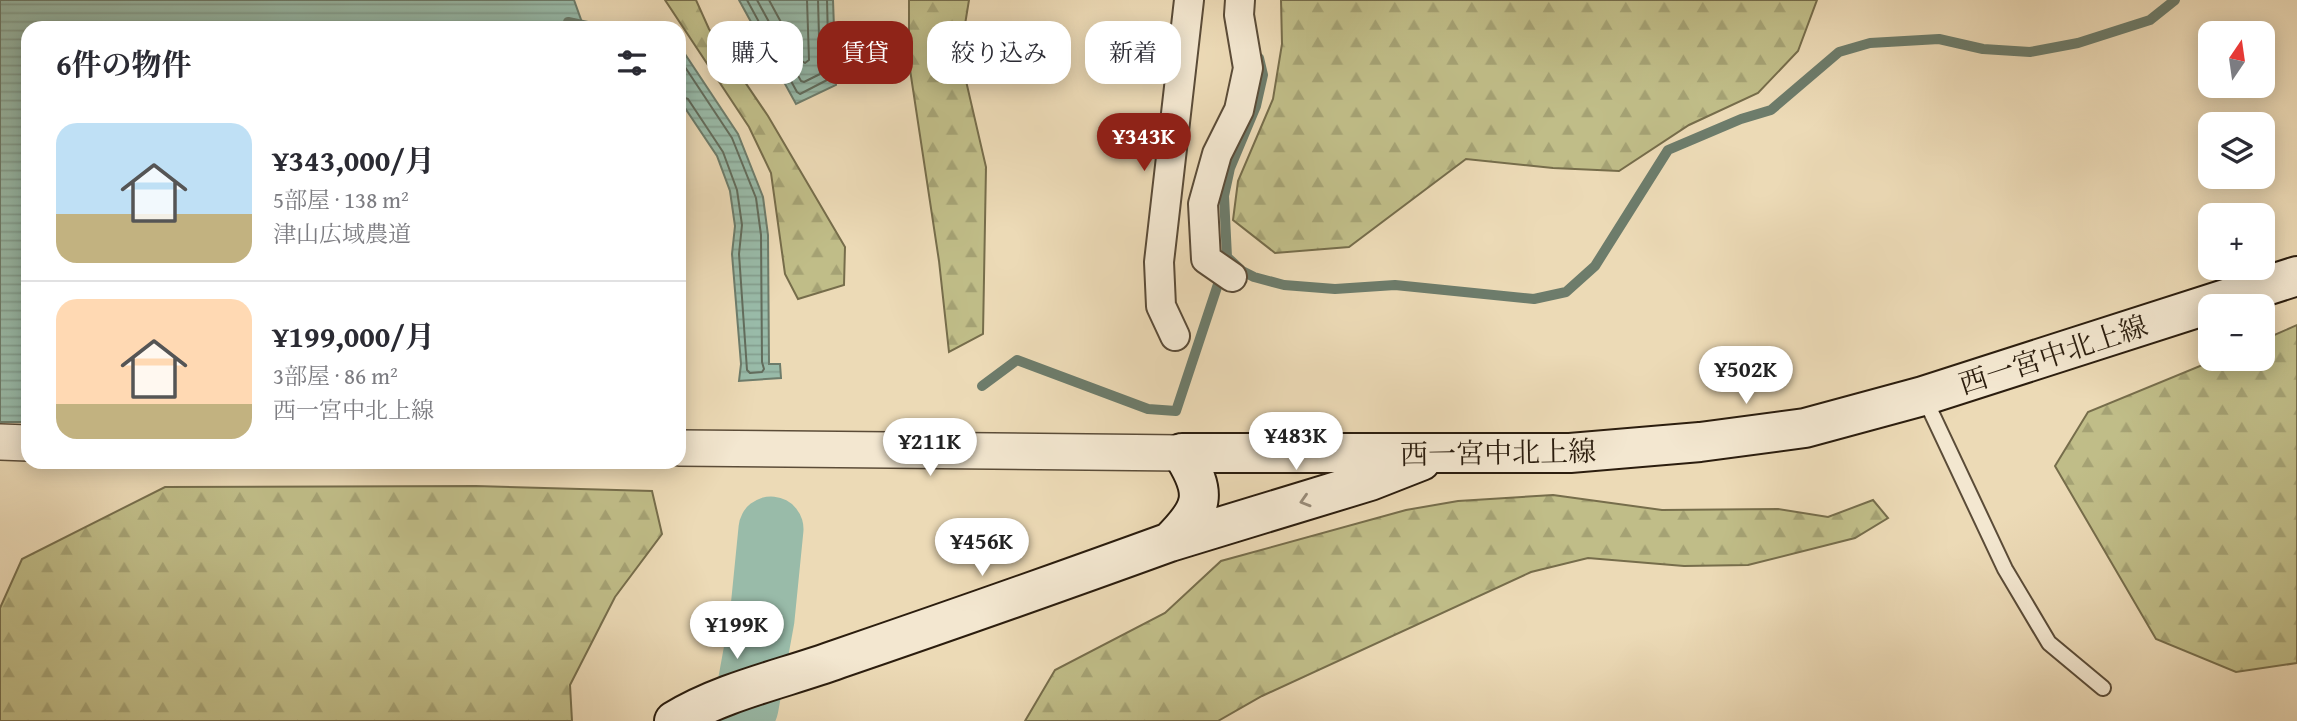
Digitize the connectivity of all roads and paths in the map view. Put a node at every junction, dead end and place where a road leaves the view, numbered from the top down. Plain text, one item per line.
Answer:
1 (1189, 0) edge
2 (1240, 0) edge
3 (2297, 276) edge
4 (1232, 277) dead end
5 (1175, 336) dead end
6 (1923, 396) junction
7 (0, 442) edge
8 (21, 443) edge
9 (686, 448) edge
10 (1182, 453) junction
11 (1439, 453) junction
12 (1170, 542) junction
13 (2103, 688) dead end
14 (674, 721) edge

1 - 5 street
2 - 4 street
3 - 6 main road, 西一宮中北上線
6 - 11 main road, 西一宮中北上線
6 - 13 lane
7 - 8 street
9 - 10 street
10 - 11 main road, 西一宮中北上線
10 - 12 main road
11 -> 12 main road
12 - 14 main road

